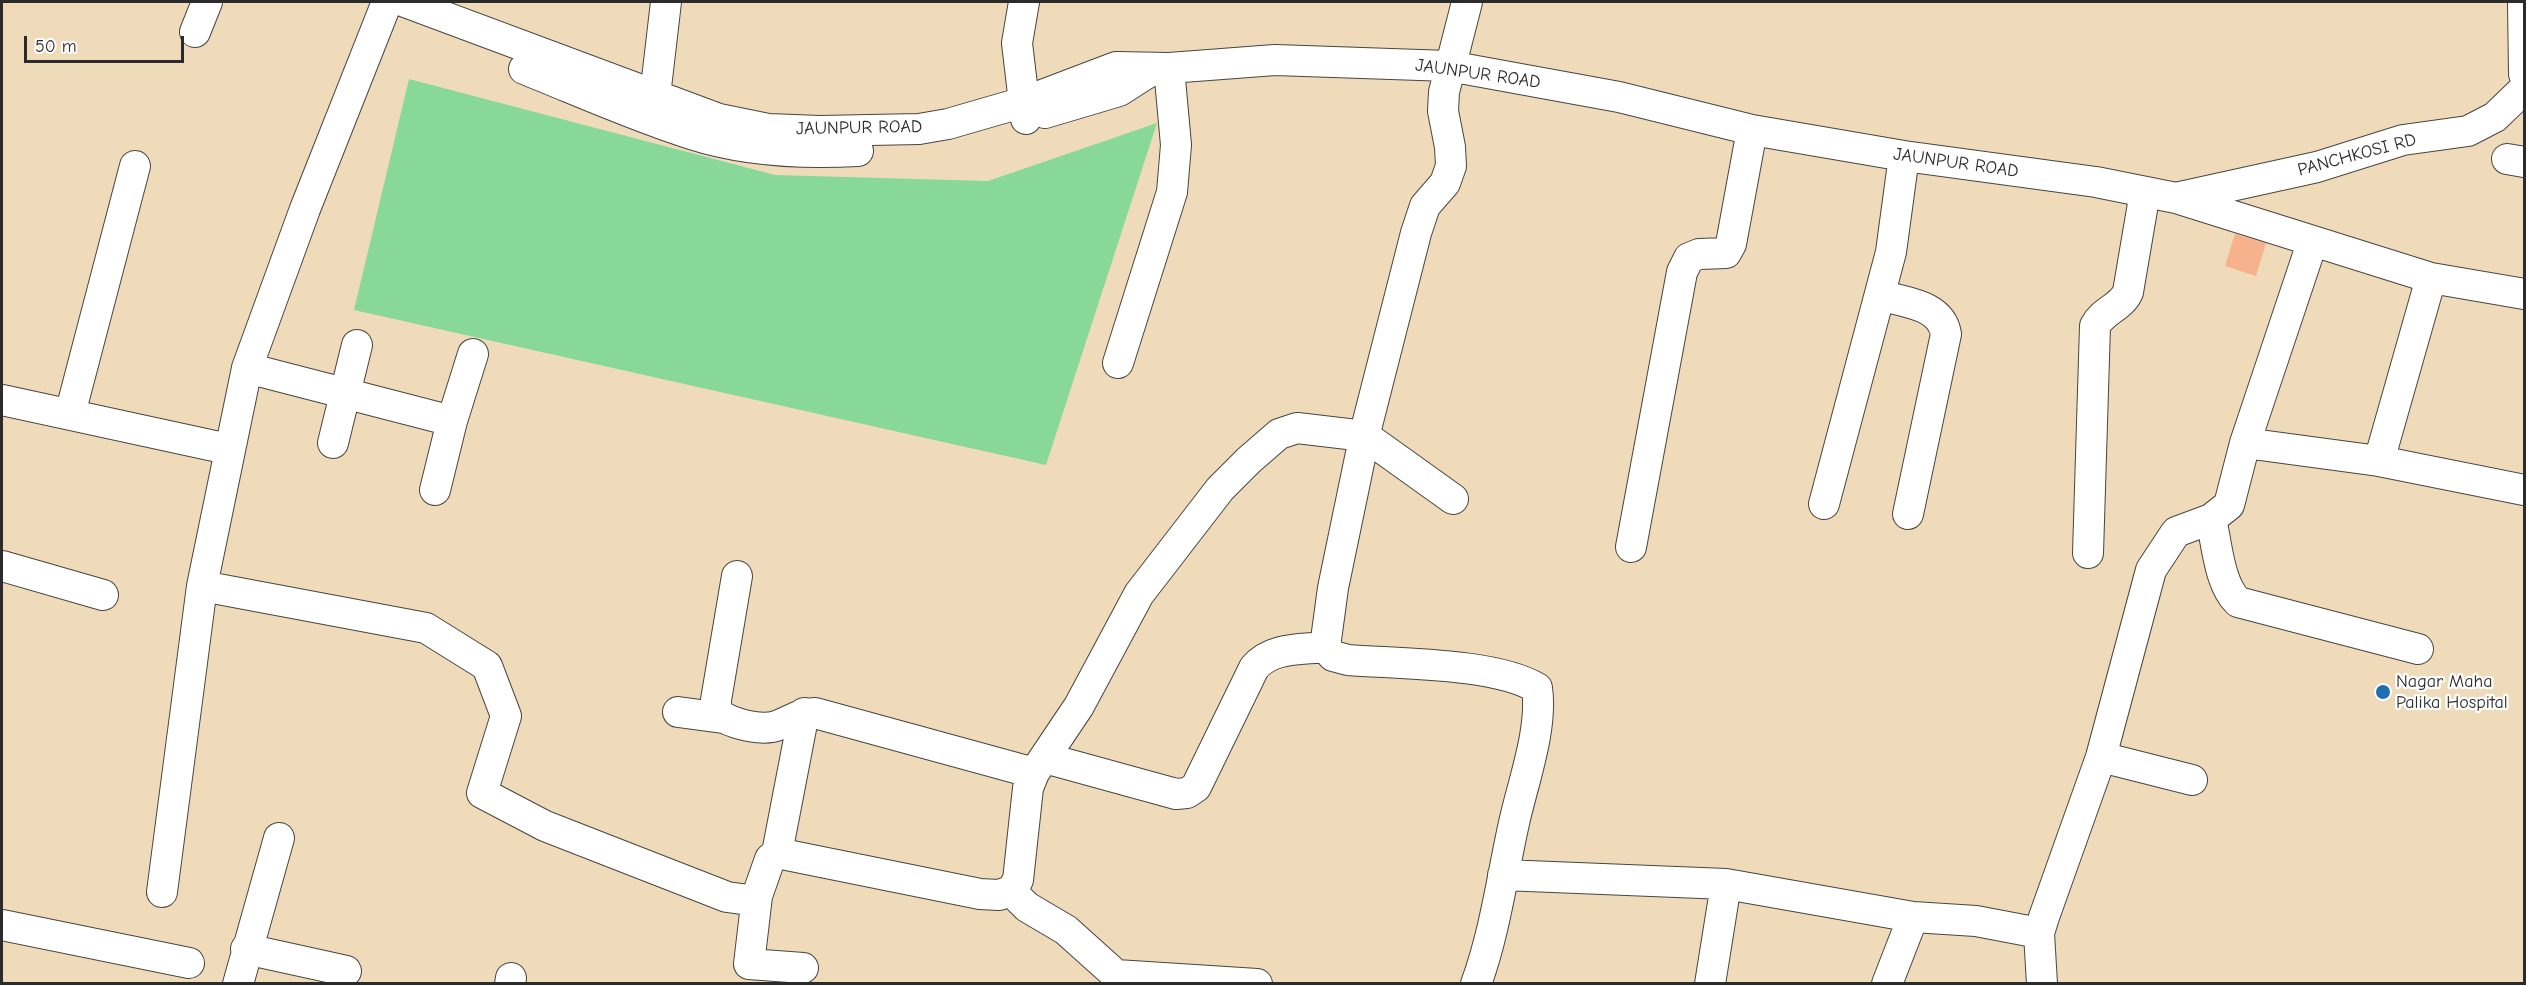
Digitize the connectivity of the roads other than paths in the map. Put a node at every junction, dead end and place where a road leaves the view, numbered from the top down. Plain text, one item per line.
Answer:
1 (207, 2) edge
2 (666, 2) edge
3 (1024, 2) edge
4 (1467, 2) edge
5 (2523, 2) edge
6 (384, 4) edge
7 (195, 32) dead end
8 (1449, 66) junction
9 (1162, 68) junction
10 (2524, 74) edge
11 (2524, 89) edge
12 (655, 96) junction
13 (1025, 110) junction
14 (1752, 130) junction
15 (1904, 156) junction
16 (135, 166) dead end
17 (2145, 192) junction
18 (2176, 198) junction
19 (2312, 243) junction
20 (2431, 278) junction
21 (2524, 294) edge
22 (1880, 295) junction
23 (357, 345) dead end
24 (473, 354) dead end
25 (1118, 363) dead end
26 (247, 368) junction
27 (346, 394) junction
28 (2, 400) edge
29 (70, 414) junction
30 (452, 421) junction
31 (1365, 436) junction
32 (2245, 442) junction
33 (333, 443) dead end
34 (228, 449) junction
35 (2379, 461) junction
36 (435, 490) dead end
37 (2524, 490) edge
38 (1453, 499) dead end
39 (1824, 504) dead end
40 (1908, 514) dead end
41 (2211, 519) junction
42 (1631, 547) dead end
43 (2088, 553) dead end
44 (2, 566) edge
45 (737, 576) dead end
46 (202, 586) junction
47 (103, 595) dead end
48 (1325, 647) junction
49 (2418, 649) dead end
50 (678, 712) dead end
51 (804, 713) junction
52 (723, 718) junction
53 (2102, 757) junction
54 (1040, 765) junction
55 (2192, 780) dead end
56 (279, 838) dead end
57 (777, 854) junction
58 (1503, 875) junction
59 (1726, 884) junction
60 (1011, 891) junction
61 (162, 892) dead end
62 (757, 896) junction
63 (1913, 917) junction
64 (2, 926) edge
65 (2040, 933) junction
66 (246, 949) junction
67 (189, 963) dead end
68 (803, 968) dead end
69 (346, 971) dead end
70 (1104, 976) edge
71 (238, 984) edge
72 (1257, 984) edge
73 (1476, 984) edge
74 (1710, 984) edge
75 (1887, 984) edge
76 (2042, 984) edge

1 - 7 street
2 - 12 street
3 - 13 street
4 - 8 street
5 - 10 street
6 - 12 street, JAUNPUR ROAD
6 - 13 street
6 - 26 street
8 - 9 street, JAUNPUR ROAD
8 - 14 street, JAUNPUR ROAD
8 - 31 street
9 - 13 street, JAUNPUR ROAD
9 - 25 street
11 - 18 street, PANCHKOSI RD
12 - 13 street, JAUNPUR ROAD
14 - 15 street, JAUNPUR ROAD
14 - 42 street
15 - 17 street, JAUNPUR ROAD
15 - 22 street
16 - 29 street
17 - 18 street, JAUNPUR ROAD
17 - 43 street
18 - 19 street, JAUNPUR ROAD
19 - 20 street, JAUNPUR ROAD
19 - 32 street
20 - 21 street, JAUNPUR ROAD
20 - 35 street
22 - 39 street
22 - 40 street
23 - 27 street
24 - 30 street
26 - 27 street
26 - 34 street
27 - 30 street
27 - 33 street
28 - 29 street
29 - 34 street
30 - 36 street
31 - 38 street
31 - 48 street
31 - 54 street
32 - 35 street
32 - 41 street
34 - 46 street
35 - 37 street
41 - 49 street
41 - 53 street
44 - 47 street
45 - 52 street
46 - 61 street
46 - 62 street
48 - 54 street
48 - 58 street
50 - 52 street
51 - 52 street
51 - 54 street
51 - 57 street
53 - 55 street
53 - 65 street
54 - 60 street
56 - 66 street
57 - 60 street
57 - 62 street
58 - 59 street
58 - 73 street
59 - 63 street
59 - 74 street
60 - 70 street
62 - 68 street
63 - 65 street
63 - 75 street
64 - 67 street
65 - 76 street
66 - 69 street
66 - 71 street
70 - 72 street

